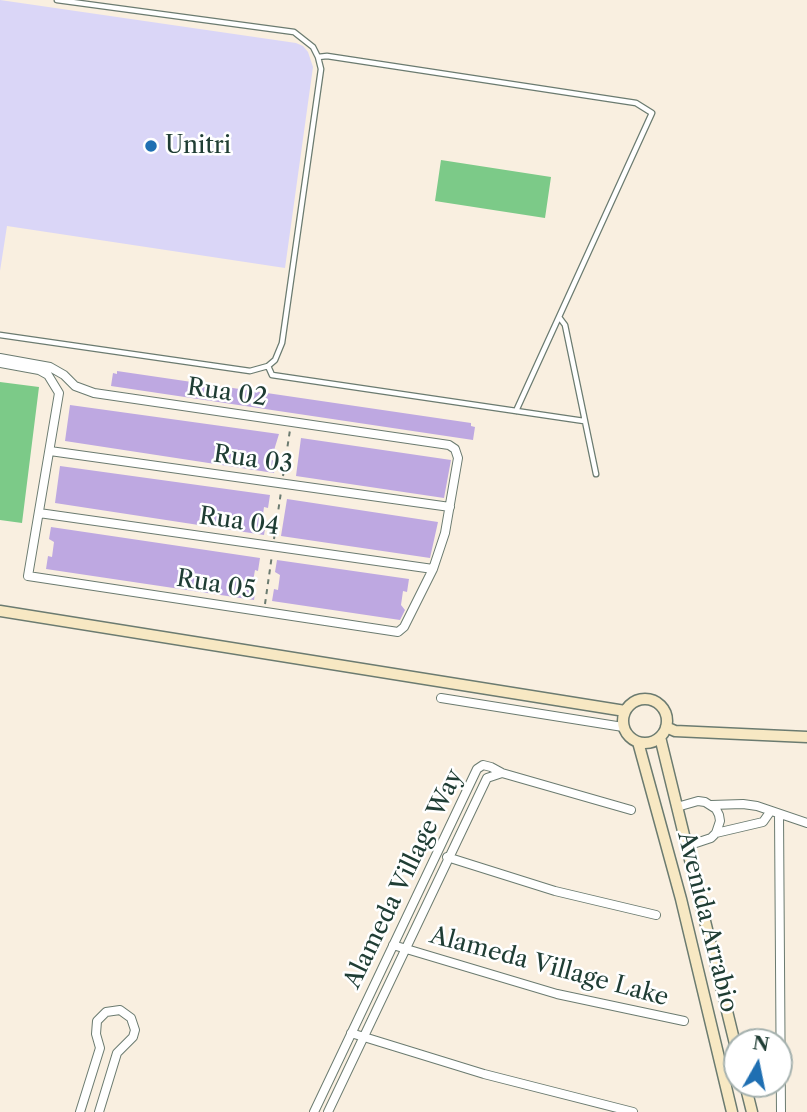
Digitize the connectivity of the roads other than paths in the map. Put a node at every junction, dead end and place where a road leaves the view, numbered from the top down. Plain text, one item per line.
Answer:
1 (57, 0) edge
2 (318, 57) junction
3 (559, 317) junction
4 (0, 335) edge
5 (0, 361) edge
6 (268, 366) junction
7 (64, 374) junction
8 (55, 383) junction
9 (75, 386) junction
10 (59, 393) junction
11 (516, 411) junction
12 (584, 421) junction
13 (50, 451) junction
14 (596, 474) dead end
15 (450, 507) junction
16 (39, 513) junction
17 (433, 569) junction
18 (0, 611) edge
19 (441, 698) dead end
20 (625, 710) junction
21 (623, 727) junction
22 (663, 732) junction
23 (807, 737) edge
24 (638, 742) junction
25 (502, 773) junction
26 (711, 805) junction
27 (677, 807) junction
28 (631, 810) dead end
29 (775, 813) junction
30 (807, 823) edge
31 (716, 833) junction
32 (687, 846) junction
33 (437, 853) junction
34 (449, 858) junction
35 (699, 896) junction
36 (681, 899) junction
37 (656, 915) dead end
38 (393, 945) junction
39 (405, 949) junction
40 (684, 1021) dead end
41 (731, 1028) edge
42 (351, 1033) junction
43 (363, 1037) junction
44 (80, 1112) edge
45 (99, 1112) edge
46 (314, 1112) edge
47 (328, 1112) edge
48 (633, 1112) edge
49 (732, 1112) edge
50 (781, 1112) edge

1 - 2 lane
2 - 3 lane
2 - 6 lane
3 - 11 lane
3 - 12 lane
4 - 6 lane
5 - 7 street
5 - 8 street
6 - 11 lane
7 - 8 street
7 - 9 street
8 - 10 street
9 - 10 street
9 - 15 street, Rua 02
10 - 13 street
11 - 12 lane
12 - 14 lane
13 - 15 street, Rua 03
13 - 16 street
15 - 17 street
16 - 17 street, Rua 04
16 - 17 street, Rua 05
18 - 20 street
19 - 21 street
20 - 21 street
20 - 22 street
21 - 24 street
22 - 23 street
22 - 24 street
22 - 27 street, Avenida Arrabio
24 - 36 street, Avenida Arrabio
25 - 28 street
25 - 33 street, Alameda Village Way
25 - 34 street, Alameda Village Way
26 - 27 street
26 - 29 street
26 - 31 street
27 - 32 street, Avenida Arrabio
29 - 30 street
29 - 31 street
29 - 50 street
31 - 32 street
32 - 35 street, Avenida Arrabio
33 - 34 street
33 - 38 street, Alameda Village Way
34 - 37 street
34 - 39 street, Alameda Village Way
35 - 36 street
35 - 41 street, Avenida Arrabio
36 - 49 street, Avenida Arrabio
38 - 39 street, Alameda Village Lake
38 - 42 street, Alameda Village Way
39 - 40 street, Alameda Village Lake
39 - 43 street, Alameda Village Way
42 - 43 street
42 - 46 street, Alameda Village Way
43 - 47 street, Alameda Village Way
43 - 48 street
44 - 45 street

